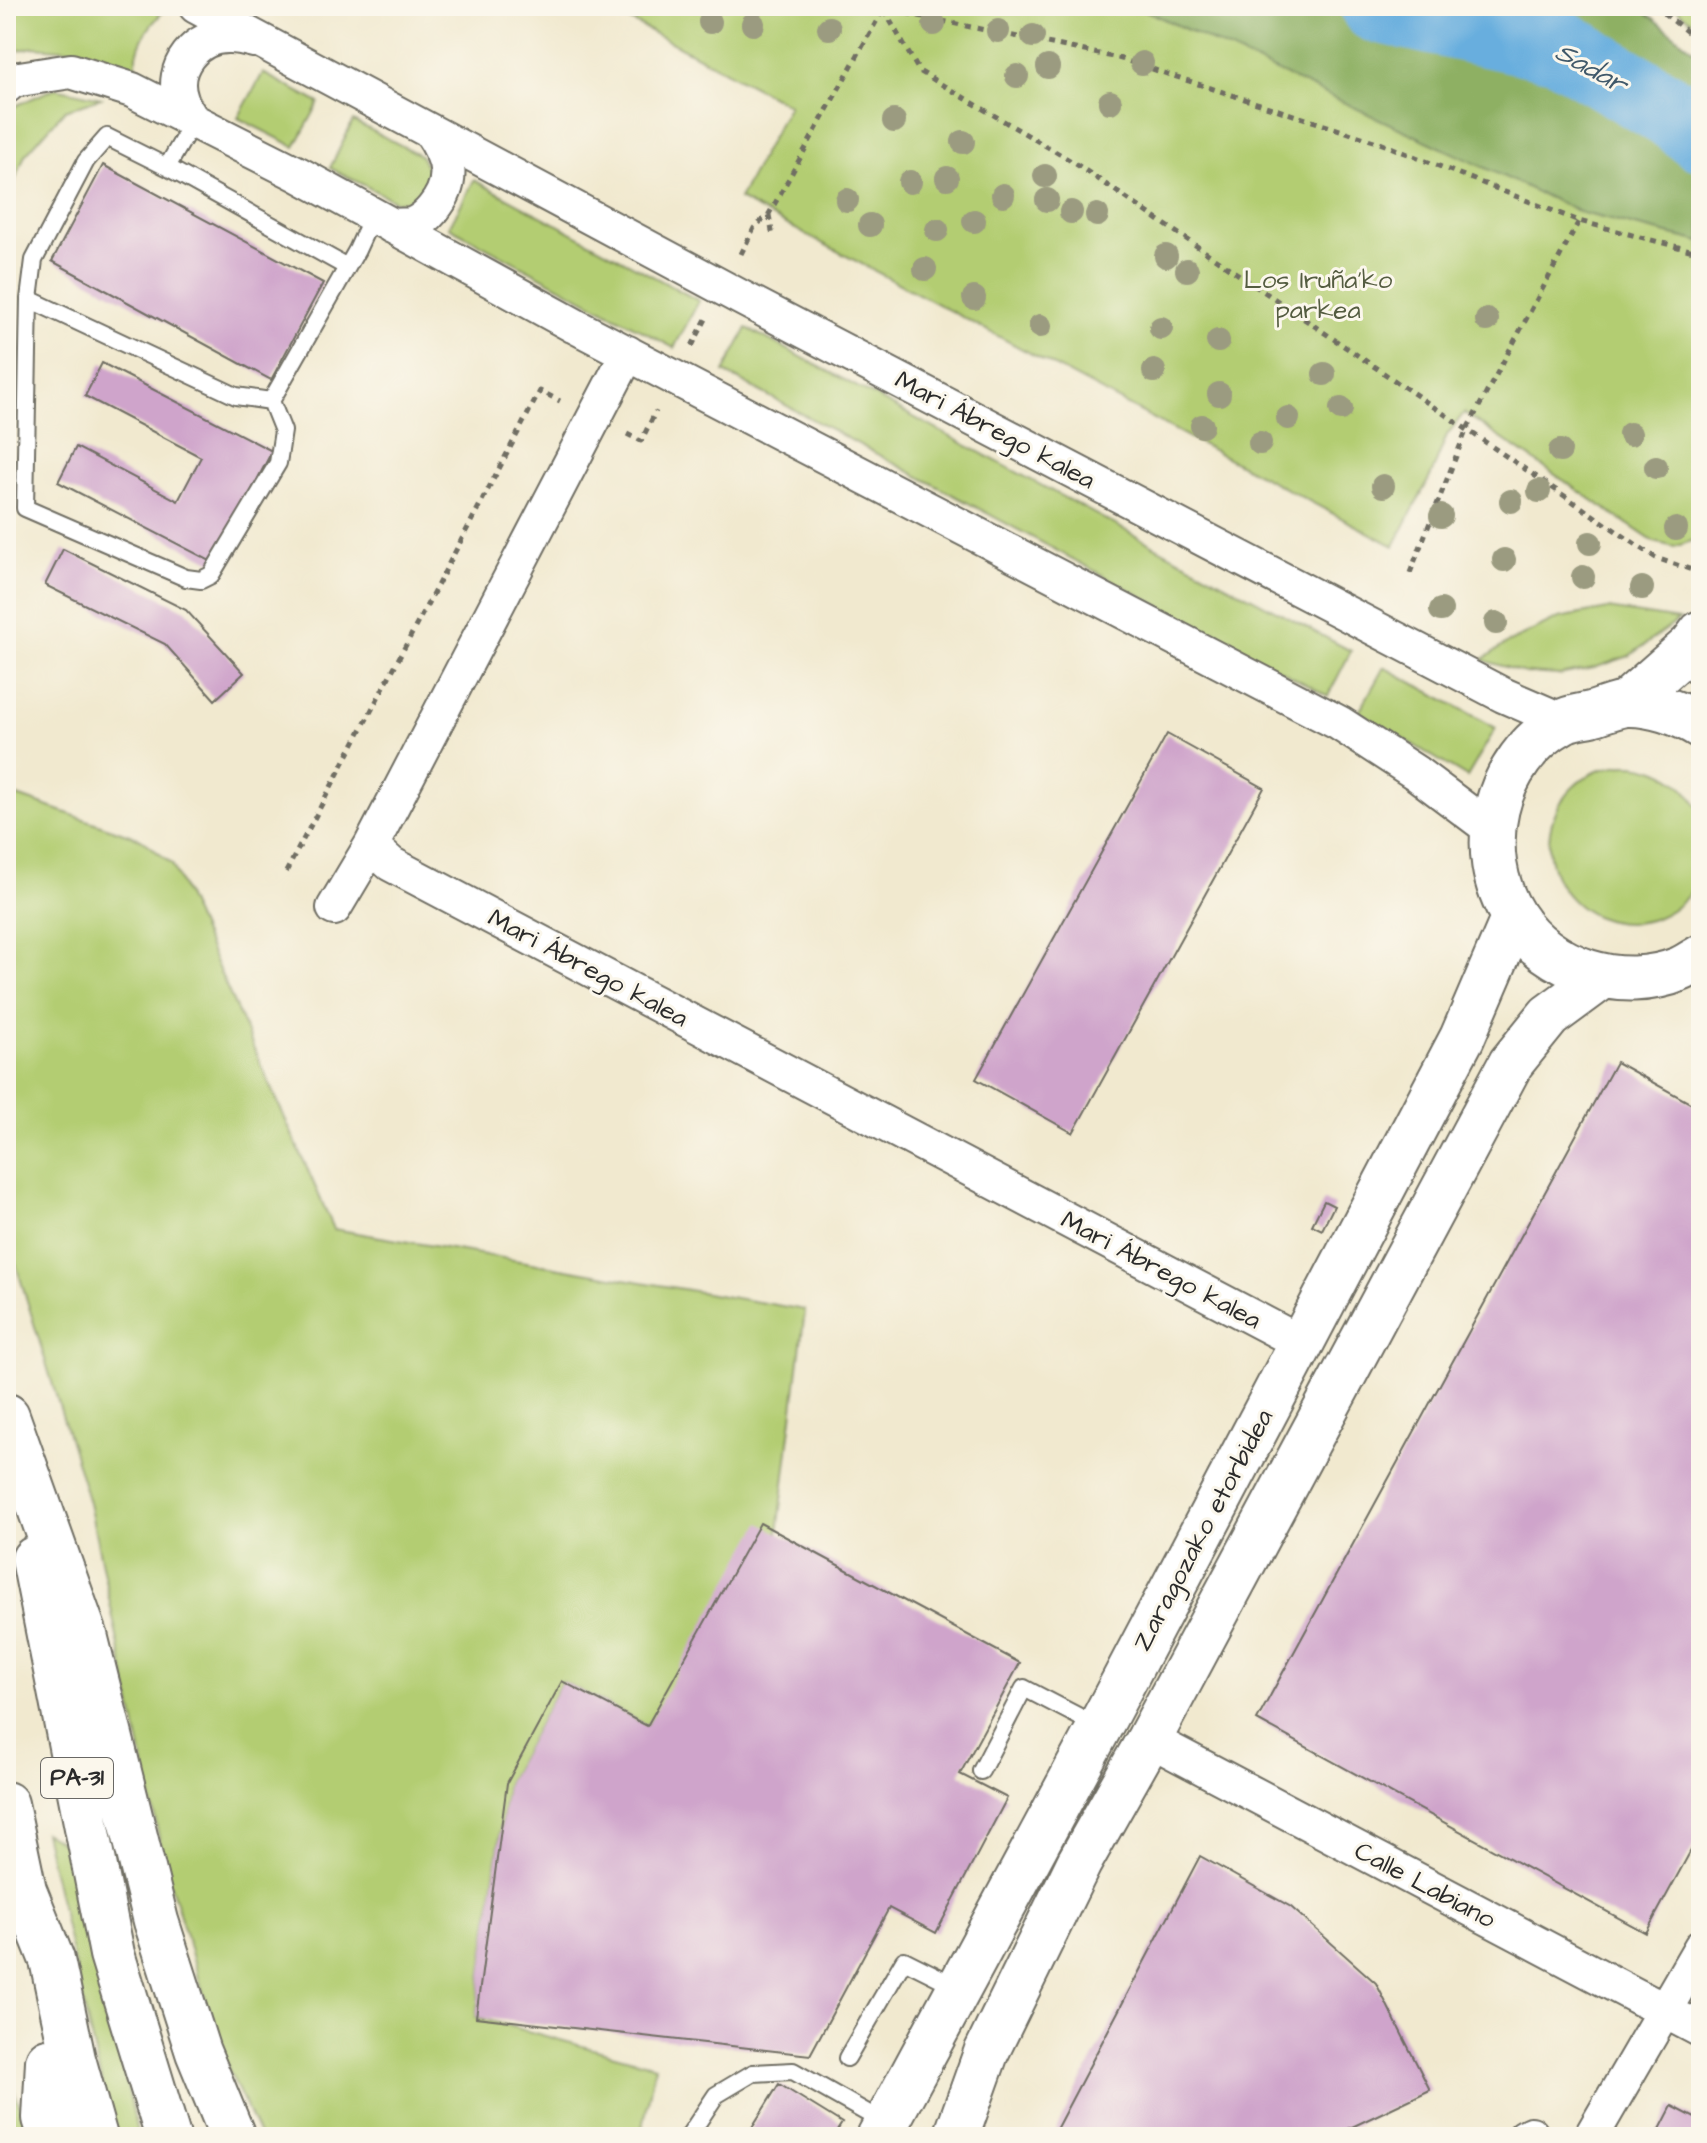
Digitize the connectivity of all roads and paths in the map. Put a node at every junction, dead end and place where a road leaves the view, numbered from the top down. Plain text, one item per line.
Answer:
1 (196, 6) edge
2 (871, 6) edge
3 (1655, 6) edge
4 (884, 7) edge
5 (258, 40) junction
6 (1701, 43) edge
7 (6, 86) edge
8 (193, 122) junction
9 (431, 132) junction
10 (167, 167) junction
11 (382, 220) junction
12 (1579, 221) junction
13 (773, 237) dead end
14 (1701, 253) edge
15 (347, 267) junction
16 (29, 299) junction
17 (628, 353) junction
18 (271, 401) junction
19 (1466, 431) junction
20 (1701, 565) edge
21 (1410, 573) dead end
22 (1701, 633) edge
23 (1625, 704) junction
24 (1563, 721) junction
25 (1701, 726) edge
26 (1492, 830) junction
27 (371, 846) junction
28 (334, 908) dead end
29 (1514, 917) junction
30 (1694, 967) edge
31 (1602, 977) junction
32 (1301, 1343) junction
33 (6, 1415) edge
34 (1099, 1727) junction
35 (1149, 1739) junction
36 (981, 1771) dead end
37 (6, 1804) edge
38 (24, 1890) junction
39 (1701, 1947) edge
40 (959, 1988) junction
41 (1665, 2012) junction
42 (1701, 2030) edge
43 (847, 2058) dead end
44 (48, 2061) junction
45 (883, 2130) edge
46 (51, 2137) edge
47 (72, 2137) edge
48 (95, 2137) edge
49 (168, 2137) edge
50 (233, 2137) edge
51 (688, 2137) edge
52 (956, 2137) edge
53 (1591, 2137) edge

1 - 5 street, Mari Ábrego kalea
2 - 4 path
3 - 6 path
4 - 12 path
4 - 13 path
4 - 19 path
5 - 8 street, Mari Ábrego kalea
5 - 9 street, Mari Ábrego kalea
7 - 8 street
8 - 10 lane
8 - 11 street
9 - 11 street
9 - 24 street, Mari Ábrego kalea
10 - 15 lane
10 - 16 lane
11 - 15 lane
11 - 17 street
12 - 14 path
12 - 19 path
15 - 18 lane
16 - 18 lane
16 - 18 lane
17 - 26 street
17 - 27 street
19 - 20 path
19 - 21 path
22 - 23 main road
23 - 24 main road
23 - 25 main road
24 - 26 main road
26 - 29 main road
27 - 28 street
27 - 32 street, Mari Ábrego kalea
29 - 31 main road
29 - 32 main road, Zaragozako etorbidea
30 - 31 main road
31 - 35 main road, Zaragozako etorbidea
32 - 34 main road, Zaragozako etorbidea
33 - 49 main road, PA-31
33 - 50 main road
34 - 36 lane
34 - 40 main road, Zaragozako etorbidea
35 - 41 street, Calle Labiano
35 - 52 main road, Zaragozako etorbidea
37 - 38 main road, PA-31
38 - 44 main road, PA-31
38 - 48 main road
39 - 41 street
40 - 43 lane
40 - 45 main road, Zaragozako etorbidea
41 - 42 street, Calle Labiano
41 - 53 street
44 - 46 main road
44 - 47 main road, PA-31
45 - 51 lane

